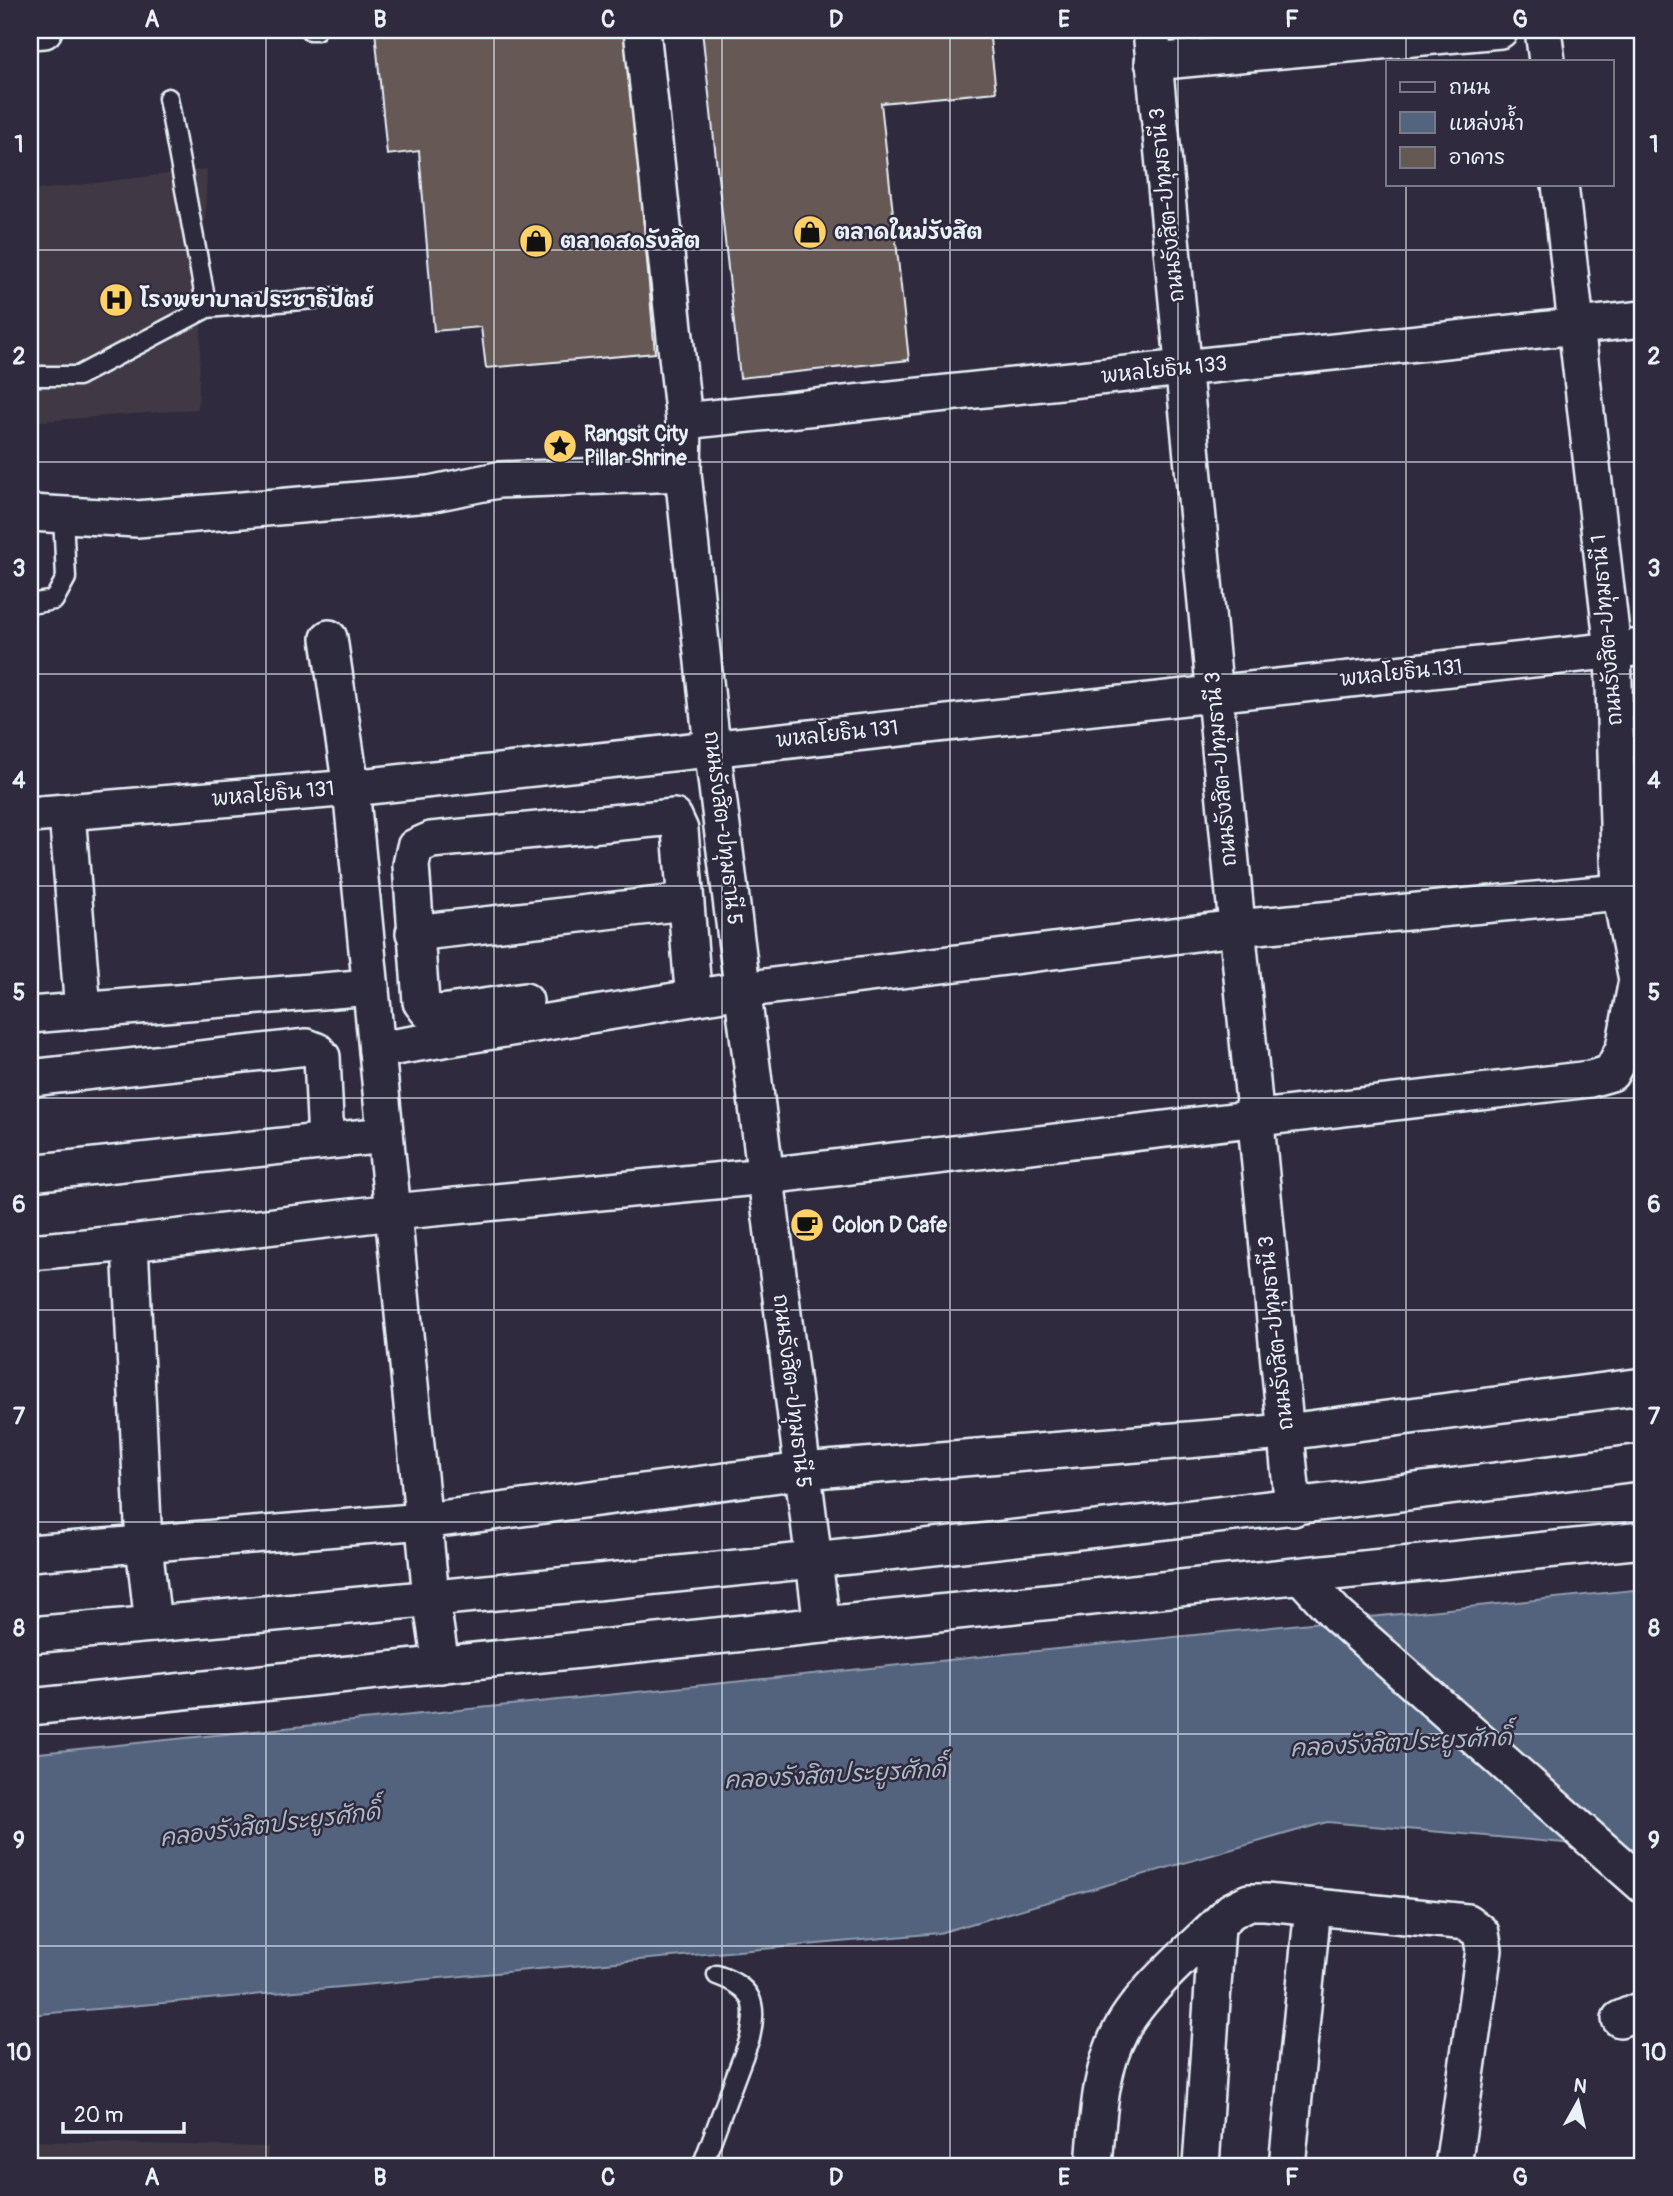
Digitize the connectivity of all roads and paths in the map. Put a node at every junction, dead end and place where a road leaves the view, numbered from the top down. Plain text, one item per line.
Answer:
1 (30, 30) edge
2 (44, 30) edge
3 (642, 30) edge
4 (1500, 30) edge
5 (1543, 30) edge
6 (1152, 46) edge
7 (1547, 60) edge
8 (167, 98) dead end
9 (1560, 186) edge
10 (338, 298) dead end
11 (207, 308) junction
12 (1643, 319) edge
13 (1576, 326) junction
14 (1183, 368) junction
15 (30, 376) edge
16 (684, 421) junction
17 (683, 473) junction
18 (47, 514) edge
19 (30, 604) edge
20 (329, 638) dead end
21 (1628, 648) edge
22 (1215, 693) junction
23 (712, 747) junction
24 (351, 788) junction
25 (67, 813) junction
26 (30, 815) edge
27 (1620, 892) junction
28 (685, 902) junction
29 (1236, 928) junction
30 (414, 933) junction
31 (692, 978) junction
32 (741, 980) junction
33 (1640, 980) edge
34 (371, 987) junction
35 (83, 1011) junction
36 (30, 1015) edge
37 (377, 1049) junction
38 (30, 1078) edge
39 (1253, 1117) junction
40 (385, 1135) junction
41 (326, 1142) junction
42 (30, 1173) edge
43 (765, 1176) junction
44 (393, 1212) junction
45 (130, 1243) junction
46 (30, 1252) edge
47 (1643, 1386) edge
48 (1286, 1432) junction
49 (1643, 1462) edge
50 (802, 1471) junction
51 (1293, 1508) junction
52 (424, 1521) junction
53 (1643, 1540) edge
54 (144, 1545) junction
55 (30, 1553) edge
56 (813, 1560) junction
57 (1302, 1577) junction
58 (431, 1597) junction
59 (153, 1624) junction
60 (821, 1625) junction
61 (30, 1635) edge
62 (441, 1665) junction
63 (30, 1707) edge
64 (1639, 1883) edge
65 (1313, 1907) junction
66 (1217, 1926) junction
67 (717, 1975) dead end
68 (702, 2166) edge
69 (1094, 2166) edge
70 (1201, 2166) edge
71 (1287, 2166) edge
72 (1453, 2166) edge

1 - 2 street
3 - 16 street, ถนนรังสิต-ปทุมธานี 5
4 - 6 street
5 - 7 street
6 - 14 street, ถนนรังสิต-ปทุมธานี 3
8 - 11 lane
9 - 13 street, ถนนรังสิต-ปทุมธานี 1
10 - 11 lane
11 - 15 lane
12 - 13 street, พหลโยธิน 133
13 - 14 street, พหลโยธิน 133
13 - 21 street, ถนนรังสิต-ปทุมธานี 1
14 - 16 street, พหลโยธิน 133
14 - 22 street, ถนนรังสิต-ปทุมธานี 3
16 - 17 street, ถนนรังสิต-ปทุมธานี 5
17 - 18 street
17 - 23 street, ถนนรังสิต-ปทุมธานี 5
18 - 19 lane
20 - 24 street
21 - 22 street, พหลโยธิน 131
21 - 27 street, ถนนรังสิต-ปทุมธานี 1
22 - 23 street, พหลโยธิน 131
22 - 29 street, ถนนรังสิต-ปทุมธานี 3
23 - 24 street, พหลโยธิน 131
23 - 32 street, ถนนรังสิต-ปทุมธานี 5
24 - 25 street, พหลโยธิน 131
24 - 34 street
25 - 26 street, พหลโยธิน 131
25 - 35 street
27 - 29 street
27 - 33 street, ถนนรังสิต-ปทุมธานี 1
28 - 30 street
28 - 30 street
28 - 31 street
29 - 32 street
29 - 39 street, ถนนรังสิต-ปทุมธานี 3
30 - 31 street
31 - 32 street
32 - 37 street
32 - 43 street, ถนนรังสิต-ปทุมธานี 5
33 - 39 street, ถนนรังสิต-ปทุมธานี 1
34 - 35 street
34 - 37 street
35 - 36 street
37 - 40 street
38 - 41 street
39 - 43 street
39 - 48 street, ถนนรังสิต-ปทุมธานี 3
40 - 41 street
40 - 44 street
41 - 42 street
43 - 44 street
43 - 50 street, ถนนรังสิต-ปทุมธานี 5
44 - 45 street
44 - 52 street
45 - 46 street
45 - 54 street
47 - 48 street
48 - 50 street
48 - 51 street, ถนนรังสิต-ปทุมธานี 3
49 - 51 street
50 - 52 street
50 - 56 street, ถนนรังสิต-ปทุมธานี 5
51 - 56 street
52 - 54 street
52 - 58 street
53 - 57 street
54 - 55 street
54 - 59 street
56 - 58 street
56 - 60 street, ถนนรังสิต-ปทุมธานี 5
57 - 60 street
57 - 64 street
58 - 59 street
58 - 62 street
59 - 61 street
60 - 62 street
62 - 63 street
65 - 66 street
65 - 71 street
65 - 72 street
66 - 69 street
66 - 70 street
67 - 68 lane

